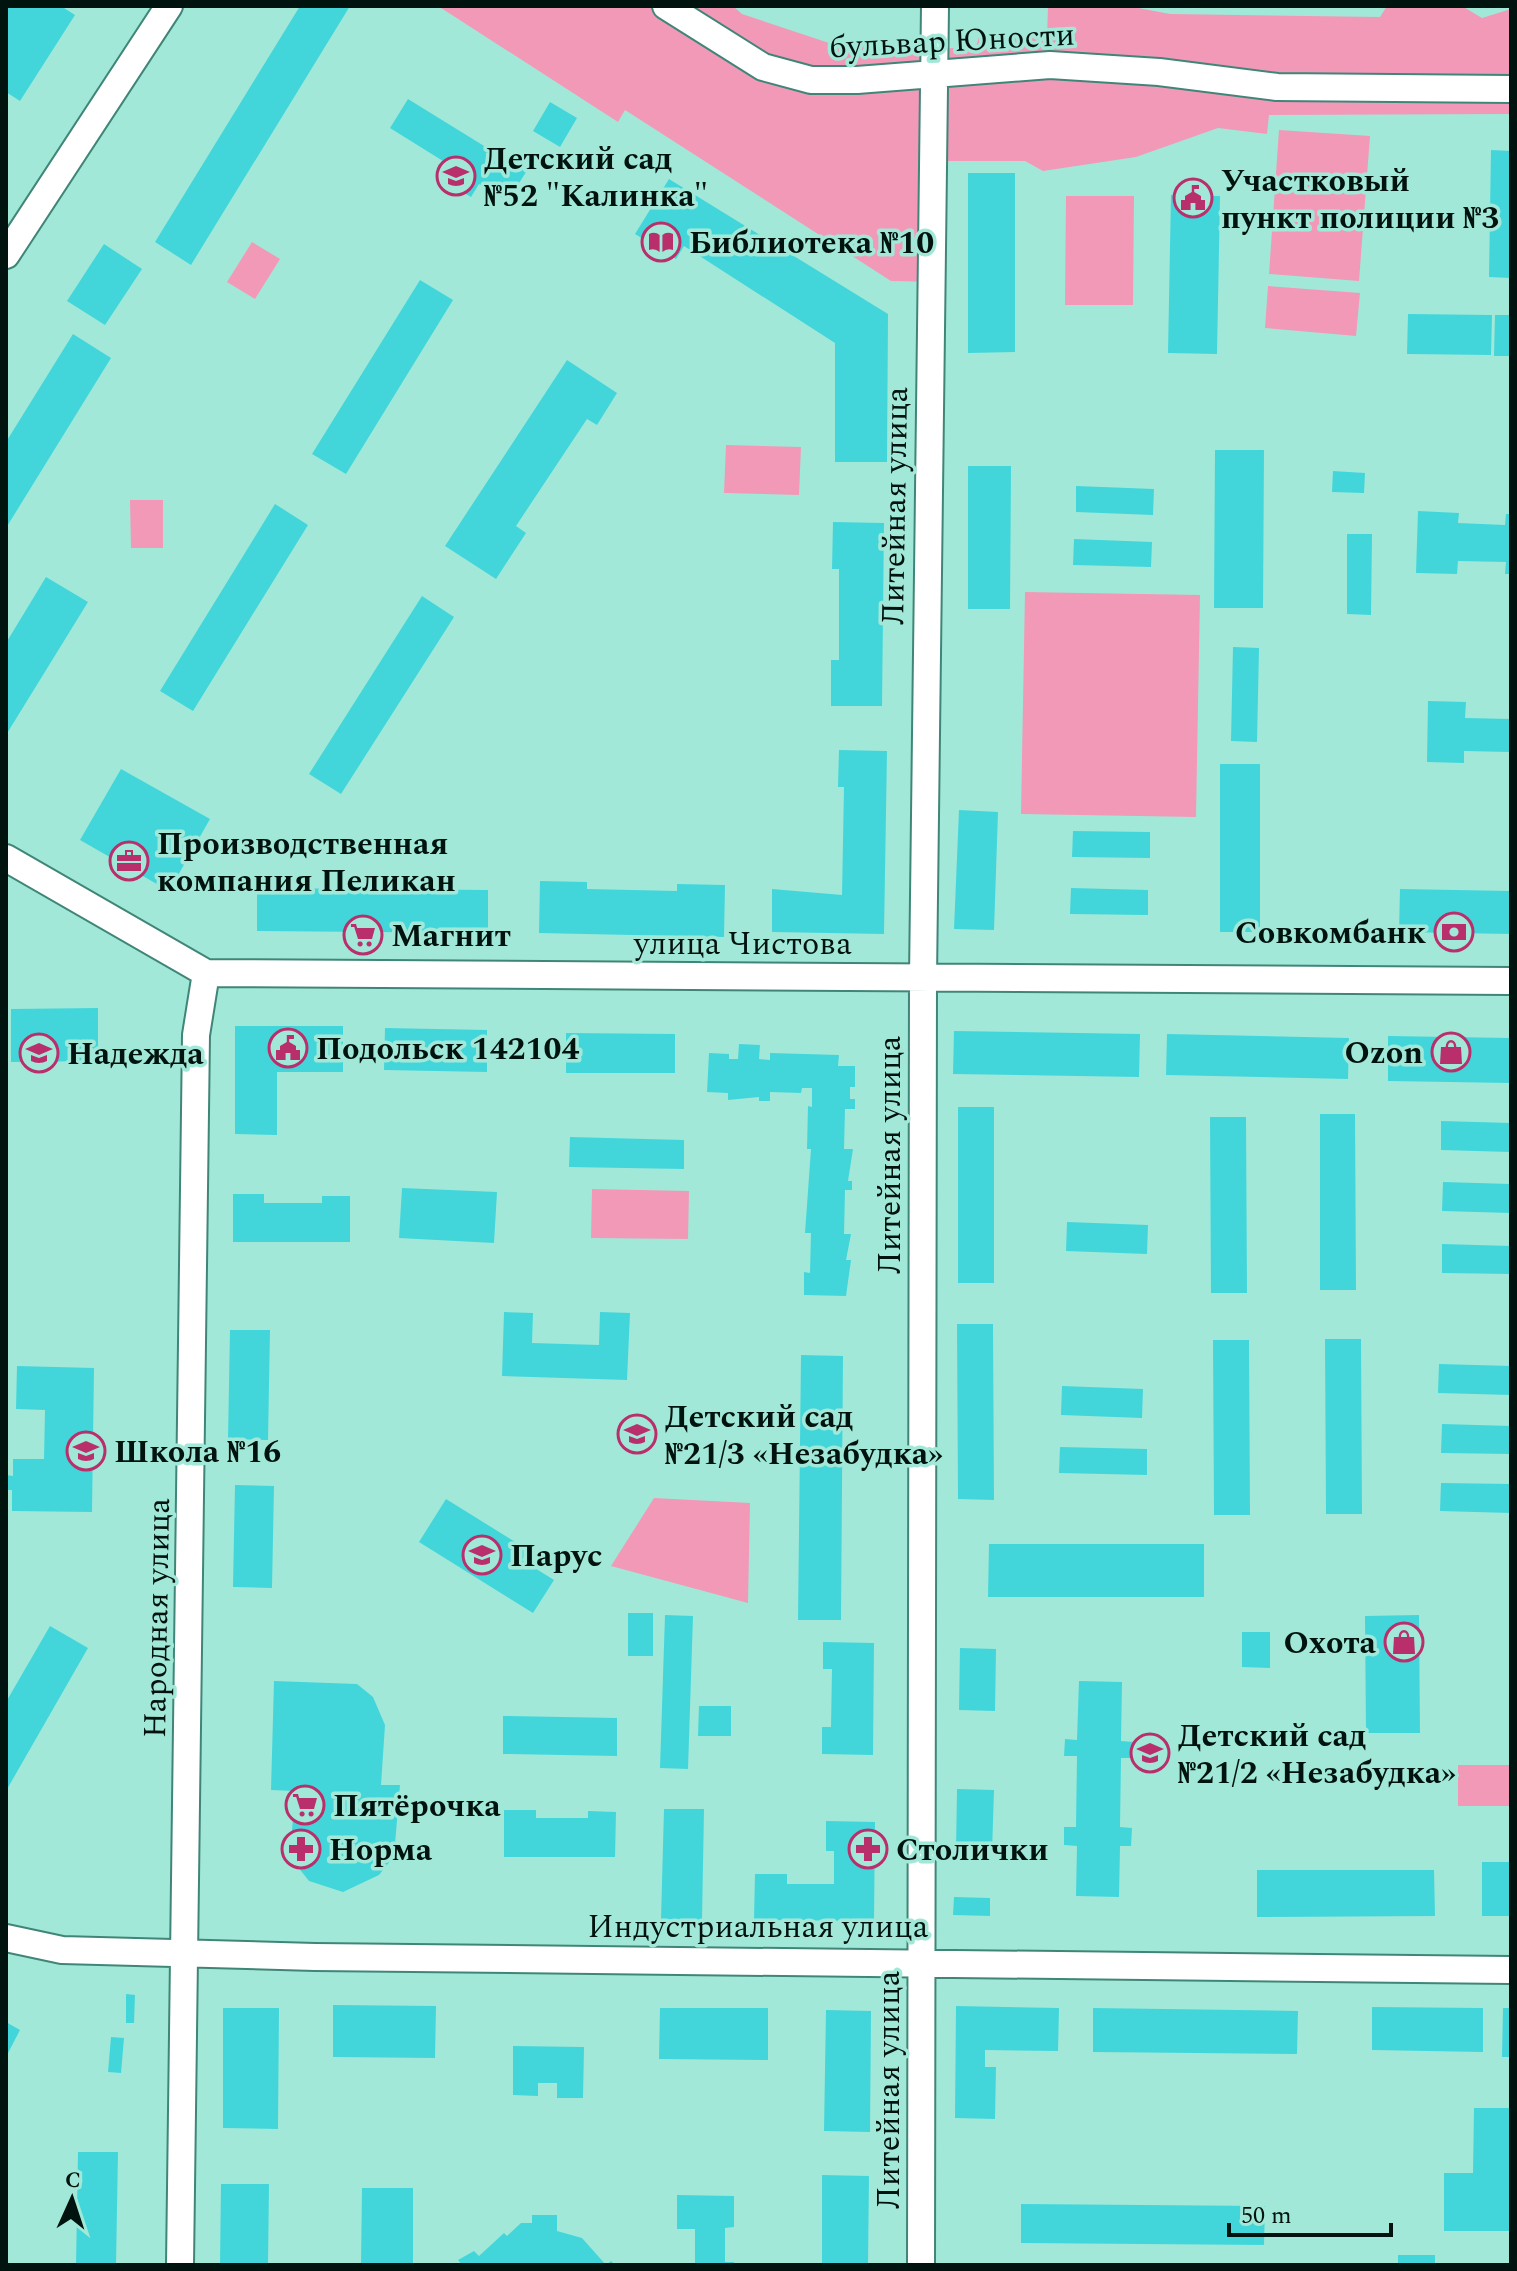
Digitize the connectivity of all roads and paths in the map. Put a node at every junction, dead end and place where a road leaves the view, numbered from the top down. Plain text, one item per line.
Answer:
1 (169, 6) edge
2 (666, 6) edge
3 (935, 6) edge
4 (934, 75) junction
5 (1511, 89) edge
6 (6, 255) edge
7 (6, 858) edge
8 (206, 973) junction
9 (923, 978) junction
10 (1511, 981) edge
11 (6, 1938) edge
12 (186, 1953) junction
13 (923, 1962) junction
14 (1511, 1970) edge
15 (180, 2265) edge
16 (921, 2265) edge

1 - 6 street
2 - 4 street, бульвар Юности
3 - 4 street, Литейная улица
4 - 5 street, бульвар Юности
4 - 9 street, Литейная улица
7 - 8 street, улица Чистова
8 - 9 street, улица Чистова
8 - 12 street, Народная улица
9 - 10 street, улица Чистова
9 - 13 street, Литейная улица
11 - 12 street, Индустриальная улица
12 - 13 street, Индустриальная улица
12 - 15 street, Народная улица
13 - 14 street, Индустриальная улица
13 - 16 street, Литейная улица

